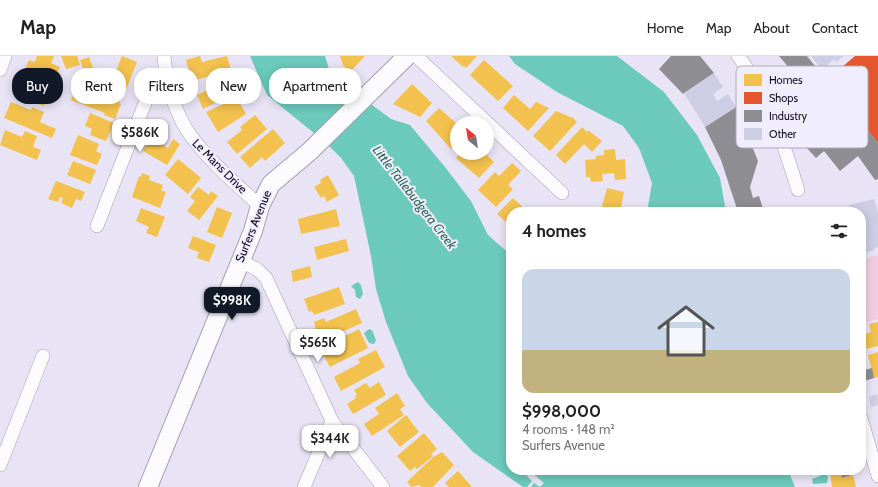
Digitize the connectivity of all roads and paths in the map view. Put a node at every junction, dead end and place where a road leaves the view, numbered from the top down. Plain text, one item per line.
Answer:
1 (5, 56) edge
2 (164, 56) edge
3 (407, 56) edge
4 (416, 56) edge
5 (738, 56) edge
6 (745, 66) edge
7 (165, 68) edge
8 (0, 70) edge
9 (145, 104) edge
10 (174, 104) edge
11 (785, 148) edge
12 (798, 190) dead end
13 (562, 193) dead end
14 (260, 206) junction
15 (97, 226) dead end
16 (240, 261) junction
17 (43, 356) dead end
18 (332, 421) junction
19 (866, 435) edge
20 (0, 465) edge
21 (878, 476) edge
22 (148, 487) edge
23 (304, 487) edge
24 (383, 487) edge

1 - 8 street
2 - 7 street, Le Mans Drive
3 - 14 street, Surfers Avenue
4 - 13 street
5 - 6 street
9 - 15 street
10 - 14 street, Le Mans Drive
11 - 12 street
14 - 16 street, Surfers Avenue
16 - 18 street
16 - 22 street, Surfers Avenue
17 - 20 street
18 - 23 street
18 - 24 street
19 - 21 street

